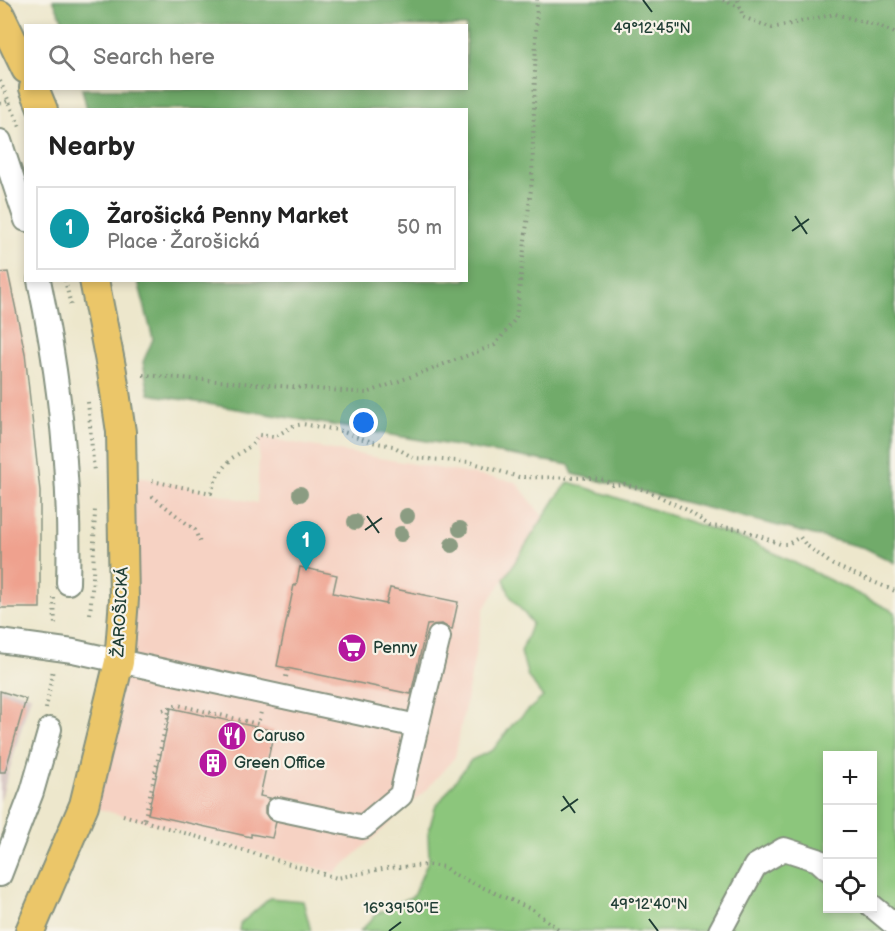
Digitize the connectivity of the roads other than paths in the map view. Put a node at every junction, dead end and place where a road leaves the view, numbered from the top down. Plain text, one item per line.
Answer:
1 (0, 15) edge
2 (24, 65) edge
3 (35, 90) edge
4 (42, 108) edge
5 (0, 141) edge
6 (24, 214) edge
7 (39, 282) edge
8 (94, 282) edge
9 (68, 583) road end
10 (439, 638) dead end
11 (0, 641) edge
12 (119, 662) junction
13 (417, 726) junction
14 (50, 729) road end
15 (278, 809) dead end
16 (9, 824) edge
17 (823, 864) edge
18 (0, 875) edge
19 (877, 909) edge
20 (895, 925) edge
21 (30, 931) edge
22 (720, 931) edge

1 - 2 main road
3 - 4 main road
5 - 6 street
7 - 9 street
8 - 12 main road, ŽAROŠICKÁ
10 - 13 street
11 - 12 street
12 - 13 street
12 - 21 main road, ŽAROŠICKÁ
13 - 15 street
14 - 16 street
16 - 18 street
17 - 22 street
19 - 20 street

